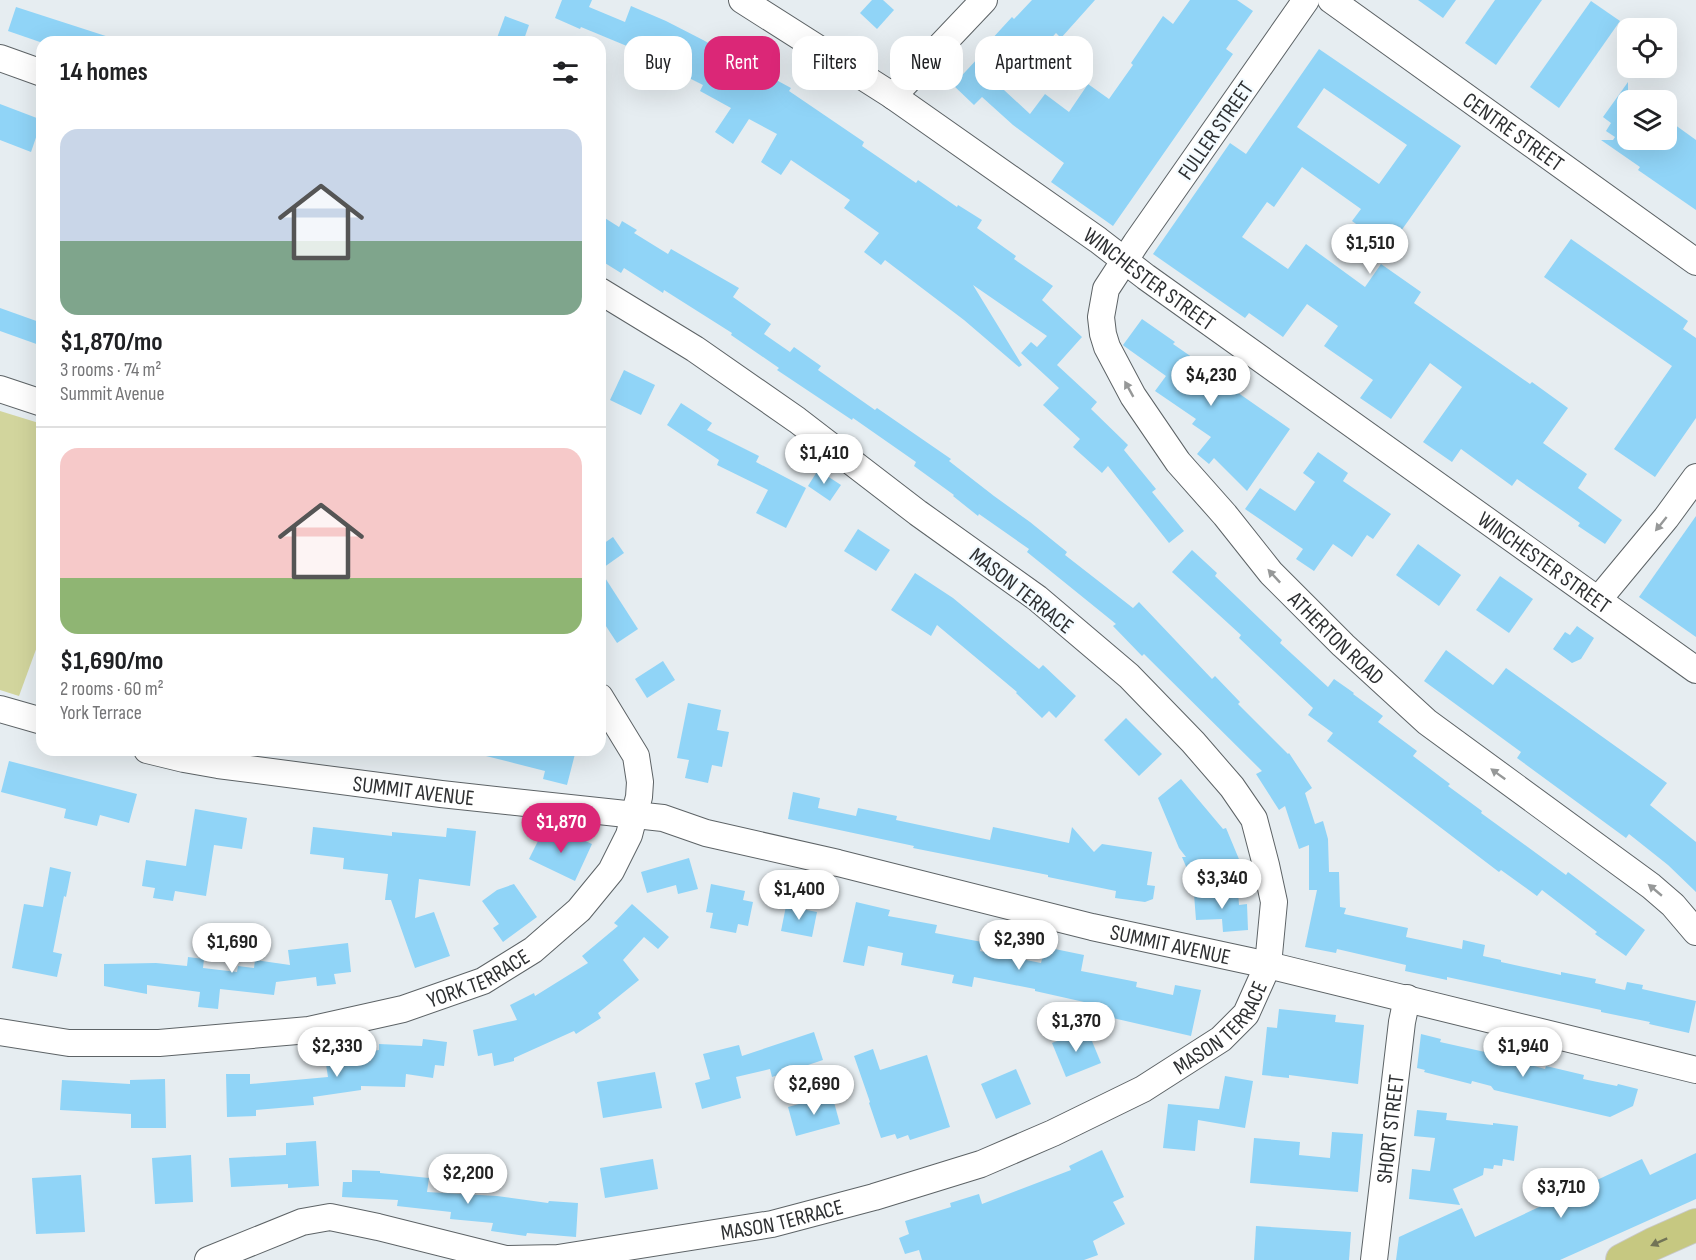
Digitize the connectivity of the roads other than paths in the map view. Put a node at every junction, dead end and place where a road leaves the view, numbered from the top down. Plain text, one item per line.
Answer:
1 (742, 0) edge
2 (984, 0) edge
3 (1306, 0) edge
4 (1331, 0) edge
5 (0, 58) edge
6 (36, 71) edge
7 (893, 96) junction
8 (1124, 261) junction
9 (1696, 262) edge
10 (606, 295) edge
11 (0, 388) edge
12 (36, 401) edge
13 (1696, 477) edge
14 (1598, 600) junction
15 (1696, 670) edge
16 (606, 707) edge
17 (0, 710) edge
18 (36, 719) edge
19 (172, 756) edge
20 (634, 815) junction
21 (1696, 932) edge
22 (1268, 965) junction
23 (1407, 999) junction
24 (0, 1032) edge
25 (1696, 1070) edge
26 (1696, 1226) edge
27 (208, 1260) edge
28 (1374, 1260) edge
29 (1622, 1260) edge

1 - 7 street, WINCHESTER STREET
2 - 7 street
3 - 8 street, FULLER STREET
4 - 9 street, CENTRE STREET
5 - 6 street
7 - 8 street, WINCHESTER STREET
8 - 14 street, WINCHESTER STREET
21 -> 8 street, ATHERTON ROAD
10 - 22 street, MASON TERRACE
11 - 12 street
13 -> 14 street
14 - 15 street, WINCHESTER STREET
16 - 20 street, YORK TERRACE
17 - 18 street
19 - 20 street, SUMMIT AVENUE
20 - 22 street, SUMMIT AVENUE
20 - 24 street, YORK TERRACE
22 - 23 street, SUMMIT AVENUE
22 - 27 street, MASON TERRACE
23 - 25 street, SUMMIT AVENUE
23 - 28 street, SHORT STREET
26 -> 29 main road

